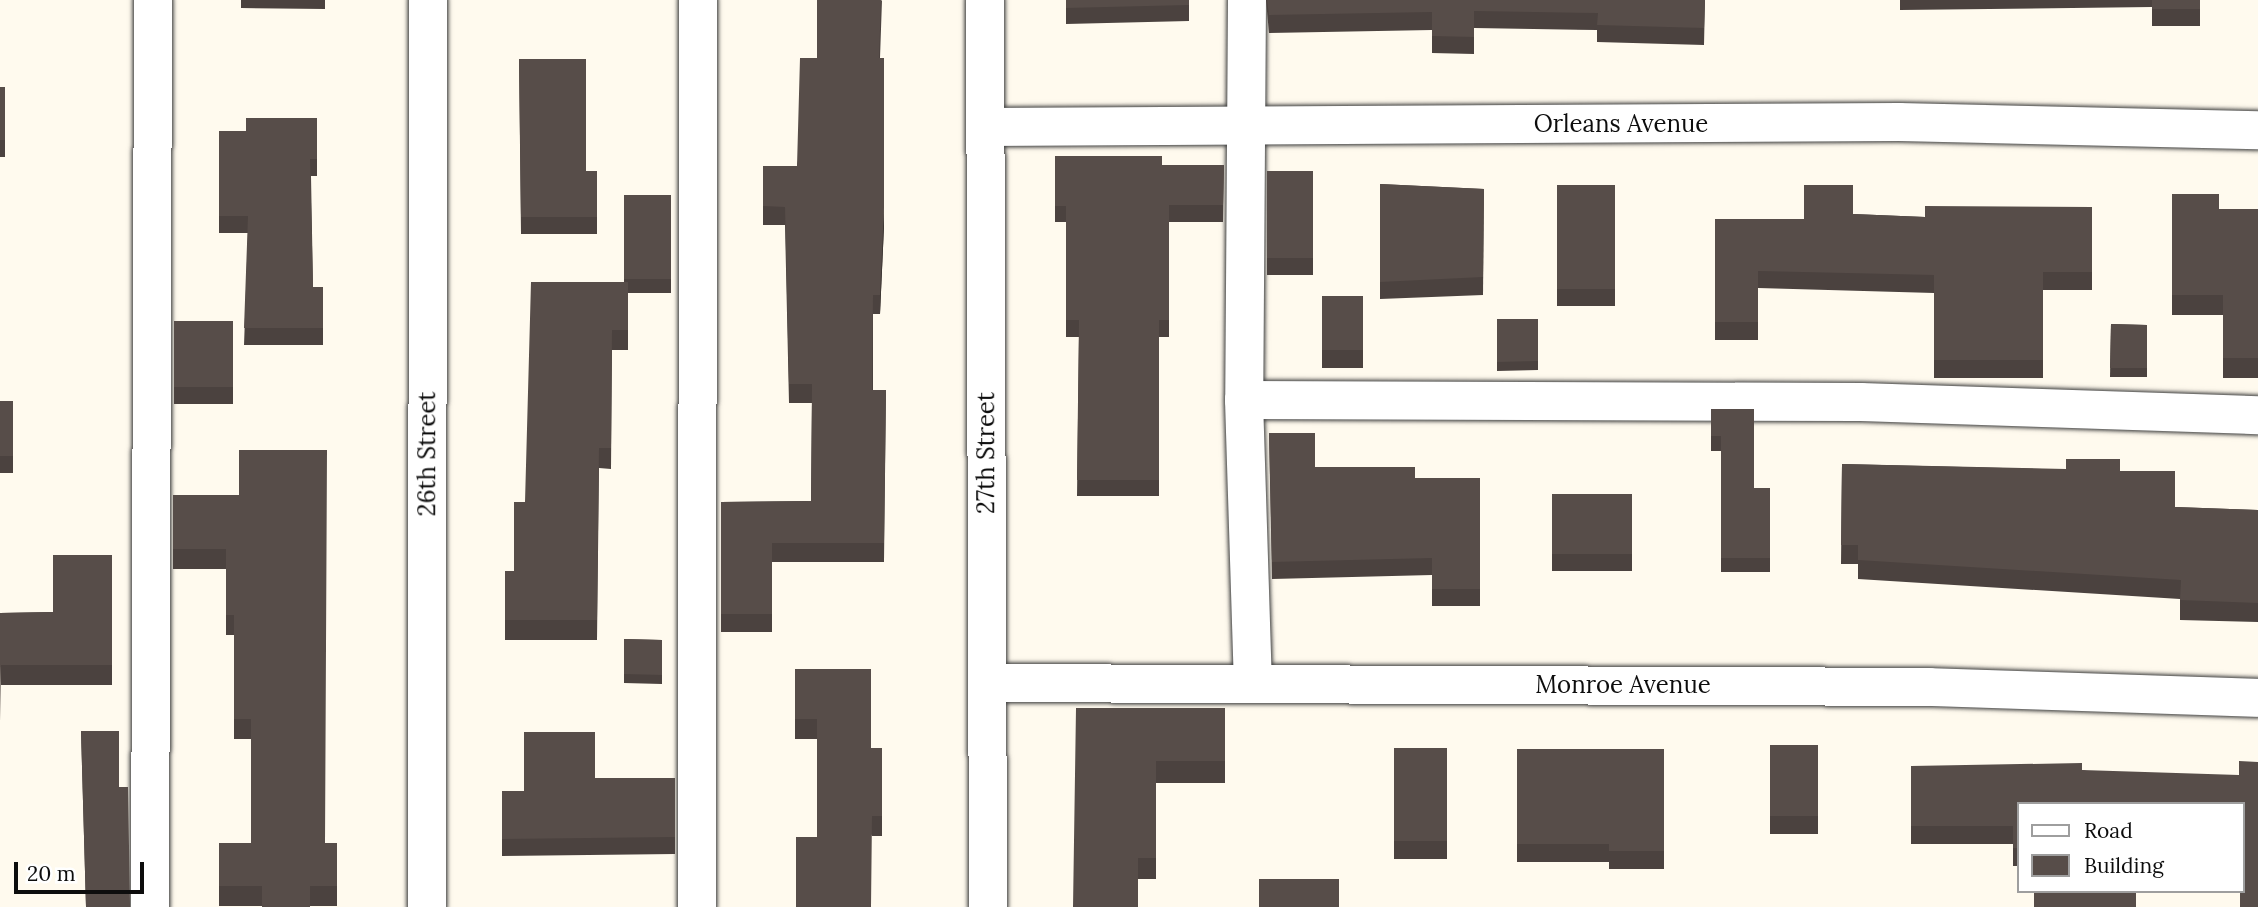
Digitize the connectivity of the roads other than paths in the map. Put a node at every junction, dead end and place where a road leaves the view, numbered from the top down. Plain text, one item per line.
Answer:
1 (153, 0) edge
2 (428, 0) edge
3 (698, 0) edge
4 (985, 0) edge
5 (1247, 0) edge
6 (985, 127) junction
7 (1248, 127) junction
8 (2258, 130) edge
9 (1244, 400) junction
10 (2258, 415) edge
11 (988, 682) junction
12 (1253, 682) junction
13 (2258, 698) edge
14 (150, 907) edge
15 (427, 907) edge
16 (697, 907) edge
17 (988, 907) edge

1 - 14 street
2 - 15 street, 26th Street
3 - 16 street
4 - 6 street, 27th Street
5 - 7 street
6 - 7 street, Orleans Avenue
6 - 11 street, 27th Street
7 - 8 street, Orleans Avenue
7 - 9 street
9 - 10 street
9 - 12 street
11 - 12 street, Monroe Avenue
11 - 17 street, 27th Street
12 - 13 street, Monroe Avenue

